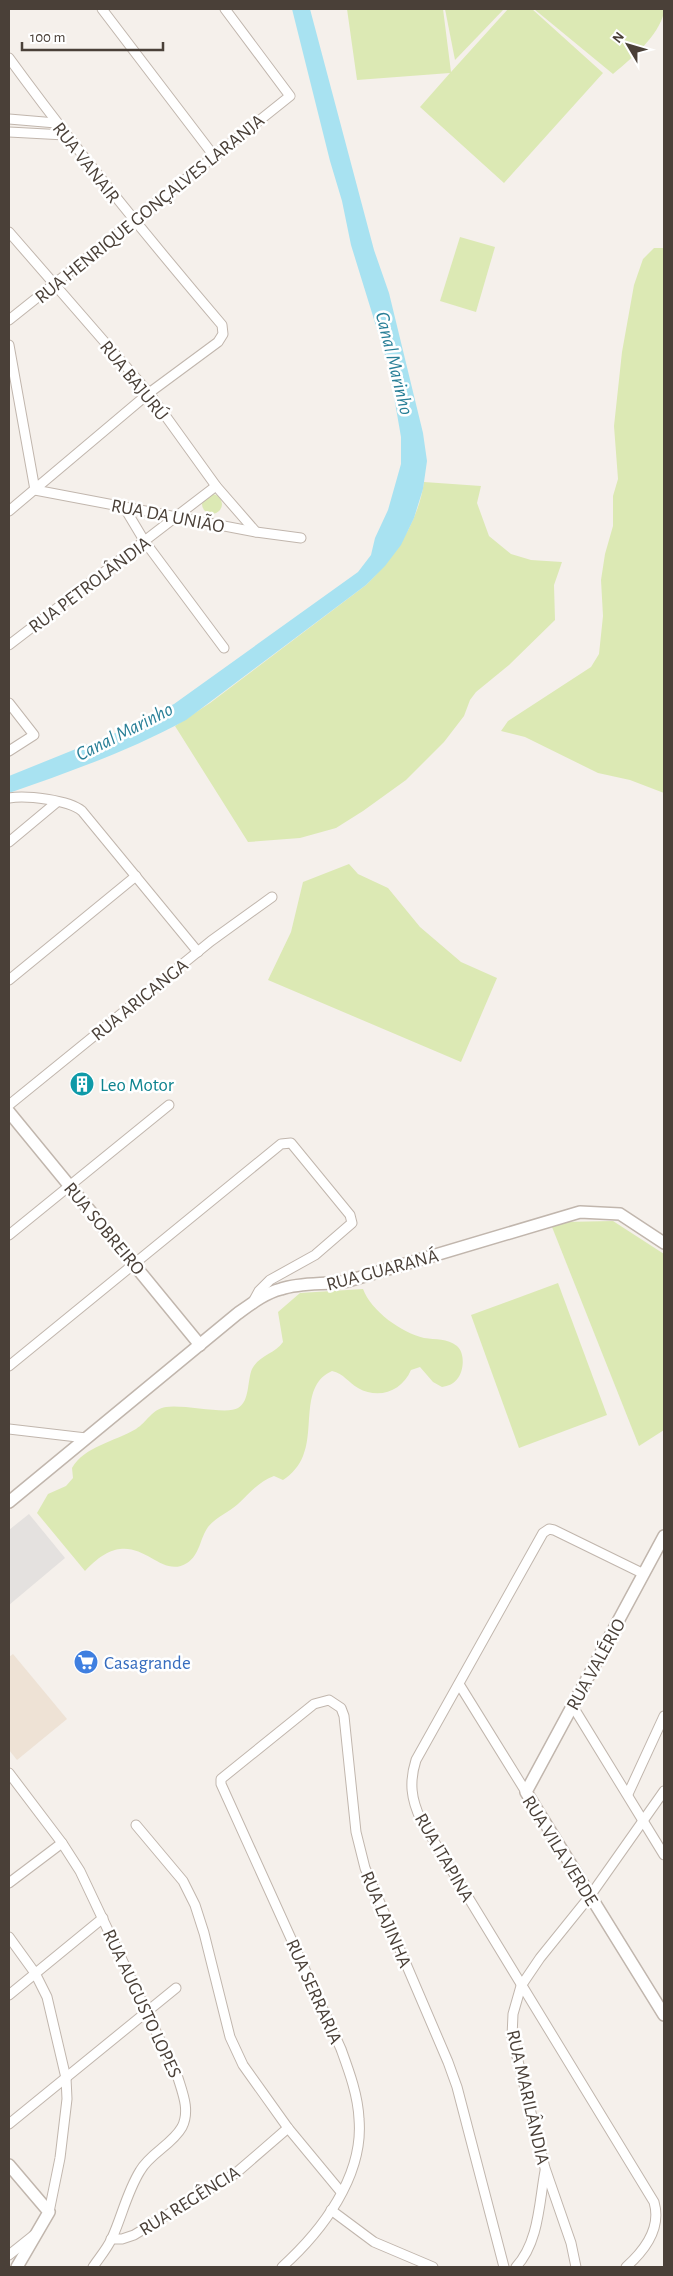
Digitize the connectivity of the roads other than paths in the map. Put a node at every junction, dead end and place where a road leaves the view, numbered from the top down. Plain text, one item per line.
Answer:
1 (102, 9) edge
2 (225, 9) edge
3 (9, 58) edge
4 (9, 119) edge
5 (56, 123) junction
6 (9, 132) edge
7 (65, 135) junction
8 (214, 156) junction
9 (134, 222) junction
10 (9, 232) edge
11 (54, 284) junction
12 (9, 320) edge
13 (9, 345) edge
14 (149, 393) junction
15 (216, 486) junction
16 (35, 490) junction
17 (124, 507) junction
18 (9, 511) edge
19 (178, 517) junction
20 (256, 532) junction
21 (301, 538) dead end
22 (144, 542) junction
23 (9, 644) edge
24 (224, 648) dead end
25 (9, 703) edge
26 (9, 751) edge
27 (9, 798) edge
28 (58, 802) junction
29 (9, 842) edge
30 (136, 876) junction
31 (272, 897) dead end
32 (198, 952) junction
33 (9, 980) edge
34 (9, 1105) edge
35 (169, 1105) dead end
36 (9, 1112) edge
37 (69, 1186) junction
38 (9, 1235) edge
39 (664, 1243) edge
40 (134, 1264) junction
41 (253, 1303) junction
42 (200, 1345) junction
43 (9, 1366) edge
44 (9, 1429) edge
45 (86, 1438) junction
46 (9, 1502) edge
47 (664, 1536) edge
48 (644, 1574) junction
49 (459, 1684) junction
50 (572, 1705) junction
51 (664, 1716) edge
52 (9, 1774) edge
53 (221, 1779) joint
54 (664, 1790) edge
55 (526, 1792) junction
56 (628, 1794) junction
57 (642, 1819) junction
58 (136, 1825) dead end
59 (62, 1843) junction
60 (664, 1855) edge
61 (9, 1883) edge
62 (590, 1896) junction
63 (103, 1918) junction
64 (9, 1937) edge
65 (36, 1973) junction
66 (521, 1986) junction
67 (176, 1988) dead end
68 (9, 1995) edge
69 (145, 2011) junction
70 (664, 2015) edge
71 (66, 2078) junction
72 (9, 2124) edge
73 (288, 2128) junction
74 (9, 2165) edge
75 (545, 2168) junction
76 (341, 2192) junction
77 (331, 2210) junction
78 (49, 2212) junction
79 (40, 2229) junction
80 (112, 2239) junction
81 (9, 2255) edge
82 (16, 2267) edge
83 (93, 2267) edge
84 (282, 2267) edge
85 (433, 2267) edge
86 (504, 2267) edge
87 (516, 2267) edge
88 (576, 2267) edge
89 (626, 2267) edge

1 - 8 street
2 - 8 street, RUA HENRIQUE GONÇALVES LARANJA
3 - 5 street, RUA VANAIR
4 - 5 street
5 - 7 street, RUA VANAIR
6 - 7 street
7 - 9 street, RUA VANAIR
8 - 9 street, RUA HENRIQUE GONÇALVES LARANJA
9 - 11 street, RUA HENRIQUE GONÇALVES LARANJA
9 - 14 street, RUA VANAIR
10 - 11 street, RUA BAJURÚ
11 - 12 street, RUA HENRIQUE GONÇALVES LARANJA
11 - 14 street, RUA BAJURÚ
13 - 16 street
14 - 15 street, RUA BAJURÚ
14 - 16 street
15 - 19 street, RUA PETROLÂNDIA
15 - 20 street, RUA BAJURÚ
16 - 17 street, RUA DA UNIÃO
16 - 18 street
17 - 19 street, RUA DA UNIÃO
17 - 22 street
19 - 20 street, RUA DA UNIÃO
19 - 22 street, RUA PETROLÂNDIA
20 - 21 street, RUA DA UNIÃO
22 - 23 street, RUA PETROLÂNDIA
22 - 24 street
25 - 26 street
27 - 28 street
28 - 29 street
28 - 30 street
30 - 32 street
30 - 33 street
31 - 32 street, RUA ARICANGA
32 - 34 street, RUA ARICANGA
35 - 37 street
36 - 37 street, RUA SOBREIRO
37 - 38 street
37 - 40 street, RUA SOBREIRO
39 - 41 street, RUA GUARANÁ
40 - 41 street
40 - 42 street, RUA SOBREIRO
40 - 43 street
41 - 42 street, RUA GUARANÁ
42 - 45 street, RUA GUARANÁ
44 - 45 street
45 - 46 street, RUA GUARANÁ
47 - 48 street, RUA VALÉRIO
48 - 49 street, RUA ITAPINA
48 - 50 street, RUA VALÉRIO
49 - 55 street, RUA VILA VERDE
49 - 66 street, RUA ITAPINA
50 - 55 street, RUA VALÉRIO
50 - 56 street
51 - 56 street
52 - 59 street, RUA AUGUSTO LOPES
53 - 76 street, RUA SERRARIA
53 - 86 street, RUA LAJINHA
54 - 57 street, RUA MARILÂNDIA
55 - 62 street, RUA VILA VERDE
56 - 57 street
57 - 60 street
57 - 62 street, RUA MARILÂNDIA
58 - 73 street
59 - 61 street
59 - 63 street, RUA AUGUSTO LOPES
62 - 66 street, RUA MARILÂNDIA
62 - 70 street, RUA VILA VERDE
63 - 65 street
63 - 69 street, RUA AUGUSTO LOPES
64 - 65 street
65 - 68 street
65 - 71 street
66 - 75 street, RUA MARILÂNDIA
66 - 89 street, RUA ITAPINA
67 - 69 street
69 - 71 street
69 - 80 street, RUA AUGUSTO LOPES
71 - 72 street
71 - 78 street
73 - 76 street
73 - 80 street, RUA REGÊNCIA
74 - 78 street
75 - 87 street
75 - 88 street, RUA MARILÂNDIA
76 - 77 street, RUA SERRARIA
77 - 84 street, RUA SERRARIA
77 - 85 street
78 - 79 street
79 - 81 street
79 - 82 street
80 - 83 street

